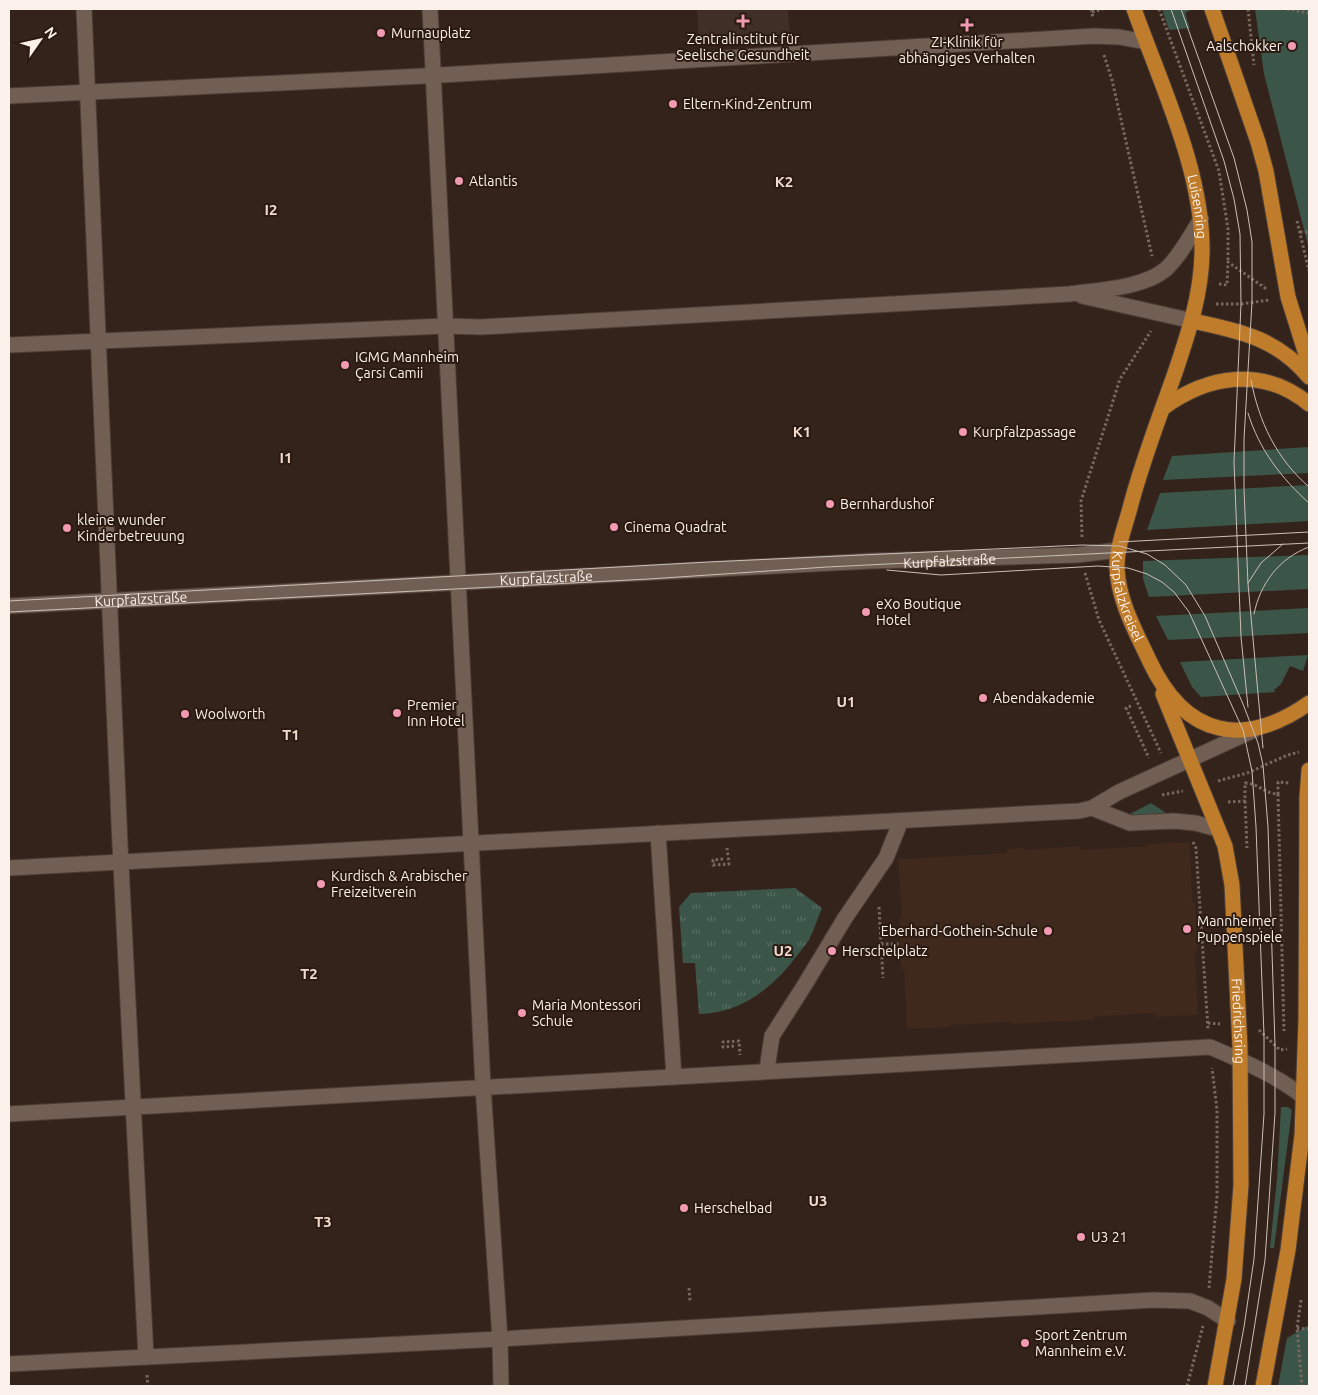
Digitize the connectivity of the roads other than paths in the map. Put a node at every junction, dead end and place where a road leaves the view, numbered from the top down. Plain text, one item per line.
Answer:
1 (84, 9) edge
2 (430, 9) edge
3 (1134, 9) edge
4 (1212, 9) edge
5 (1146, 42) junction
6 (434, 76) junction
7 (88, 92) junction
8 (9, 96) edge
9 (1201, 219) junction
10 (1070, 294) junction
11 (1193, 320) junction
12 (445, 326) junction
13 (98, 341) junction
14 (9, 345) edge
15 (1309, 364) edge
16 (1309, 377) edge
17 (1309, 404) edge
18 (1163, 408) junction
19 (1119, 550) junction
20 (459, 583) junction
21 (109, 601) junction
22 (9, 606) edge
23 (1153, 669) junction
24 (1309, 702) edge
25 (1262, 726) junction
26 (1189, 759) junction
27 (1309, 770) edge
28 (1092, 808) junction
29 (898, 828) dead end
30 (1218, 829) junction
31 (658, 833) junction
32 (472, 843) junction
33 (120, 862) junction
34 (9, 868) edge
35 (1308, 986) edge
36 (1240, 1060) junction
37 (769, 1071) junction
38 (674, 1077) junction
39 (483, 1086) junction
40 (1306, 1099) edge
41 (134, 1107) junction
42 (9, 1114) edge
43 (1228, 1321) junction
44 (500, 1339) junction
45 (146, 1357) junction
46 (9, 1364) edge
47 (501, 1386) edge
48 (1215, 1386) edge
49 (1264, 1386) edge

1 - 7 street
2 - 6 street
3 - 5 main road, Luisenring
4 - 15 main road
5 - 6 street
5 - 9 main road, Luisenring
6 - 7 street
6 - 12 street
7 - 8 street
7 - 13 street
9 - 10 street
9 - 11 main road, Luisenring
10 - 11 street
10 - 12 street
11 - 16 main road
11 - 18 main road, Luisenring
12 - 13 street
12 - 20 street
13 - 14 street
13 - 21 street
17 - 18 main road
18 - 19 main road, Kurpfalzkreisel
19 - 20 street, Kurpfalzstraße
19 - 23 main road, Kurpfalzkreisel
20 - 21 street, Kurpfalzstraße
20 - 32 street
21 - 22 street, Kurpfalzstraße
21 - 33 street
23 - 25 main road, Kurpfalzkreisel
23 - 26 main road, Friedrichsring
24 - 25 main road, Kurpfalzkreisel
25 - 26 street
26 - 28 street
26 - 30 main road, Friedrichsring
27 - 35 main road
28 - 30 street
28 - 31 street
29 - 37 street
30 - 36 main road, Friedrichsring
31 - 32 street
31 - 38 street
32 - 33 street
32 - 39 street
33 - 34 street
33 - 41 street
35 - 40 main road
36 - 37 street
36 - 40 street
36 - 43 main road, Friedrichsring
37 - 38 street
38 - 39 street
39 - 41 street
39 - 44 street
40 - 49 main road
41 - 42 street
41 - 45 street
43 - 44 street
43 - 48 main road, Friedrichsring
44 - 45 street
44 - 47 street
45 - 46 street

